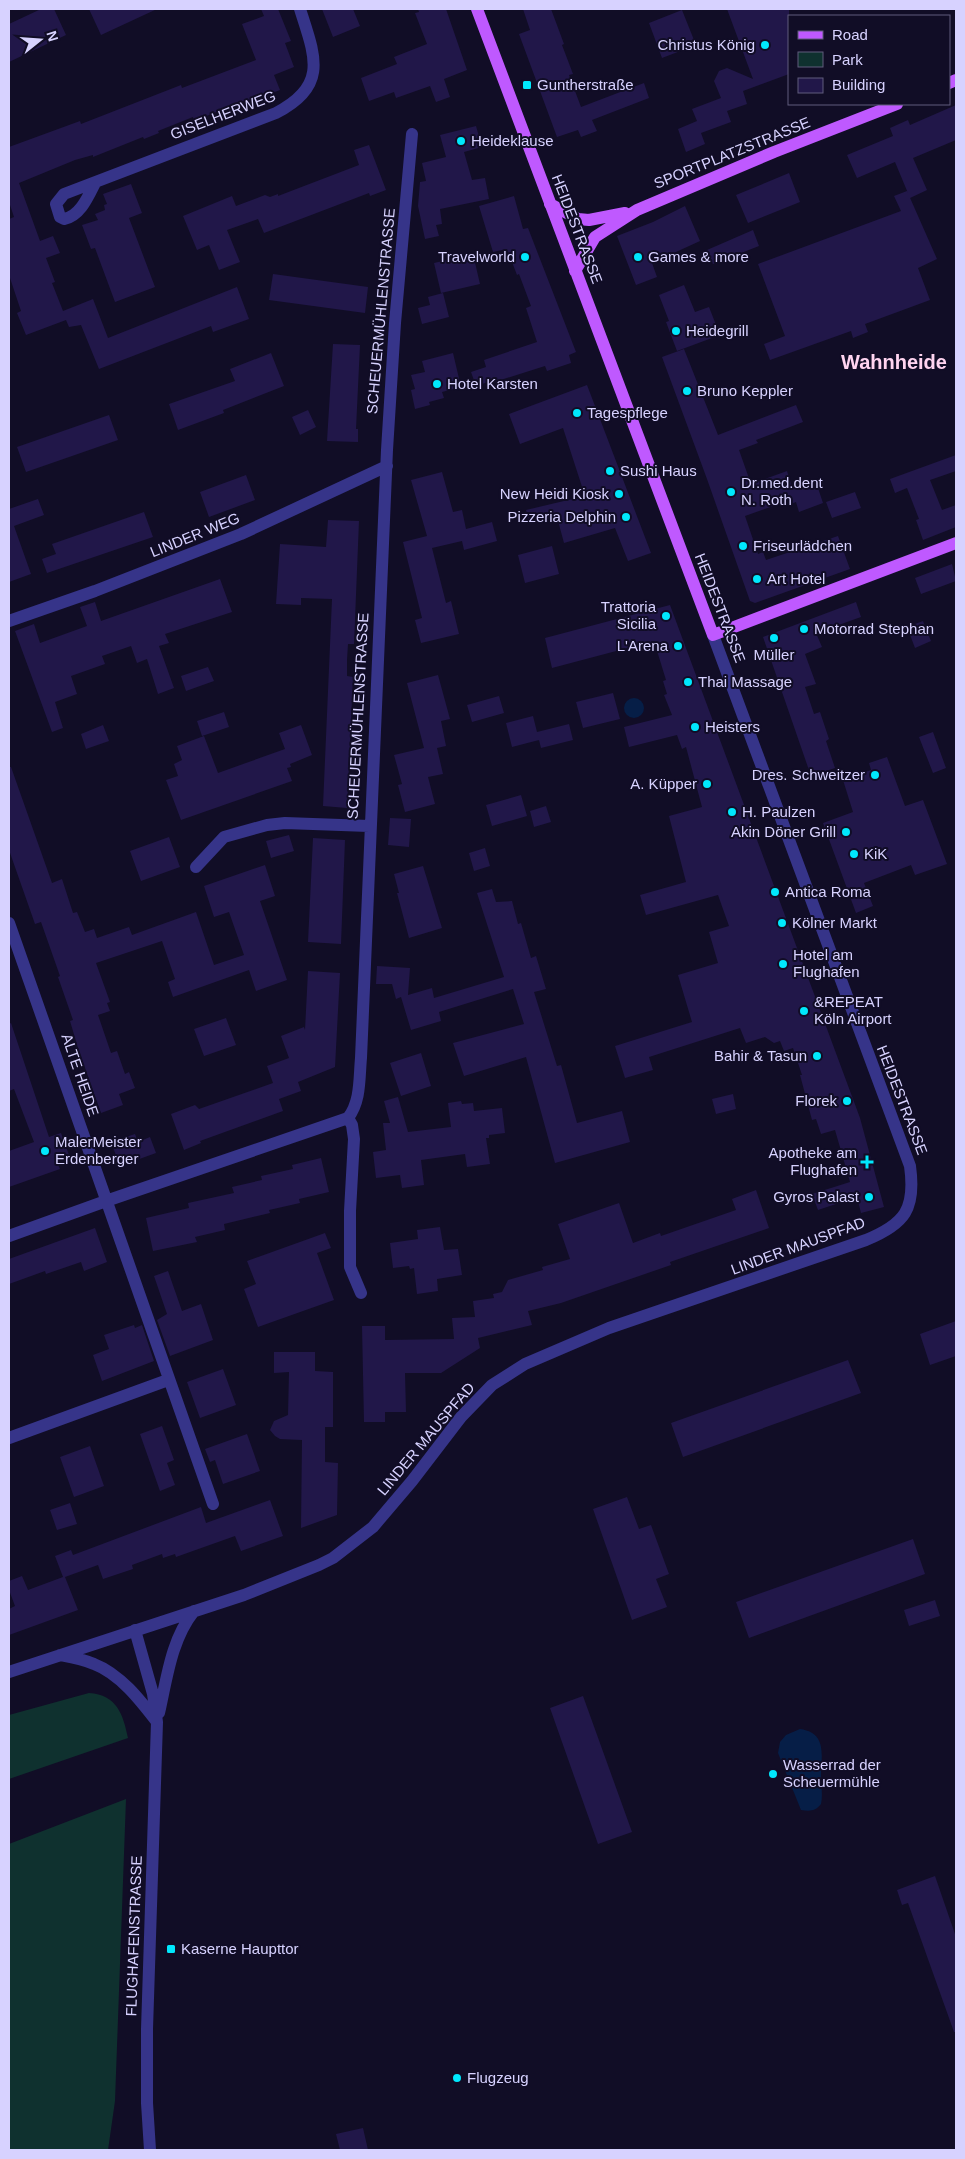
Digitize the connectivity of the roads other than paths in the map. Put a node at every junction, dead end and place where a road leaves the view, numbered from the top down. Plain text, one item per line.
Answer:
1 (300, 9) edge
2 (477, 9) edge
3 (893, 105) edge
4 (412, 134) dead end
5 (95, 183) dead end
6 (550, 204) junction
7 (637, 210) junction
8 (575, 271) junction
9 (387, 466) junction
10 (956, 543) edge
11 (9, 621) edge
12 (713, 634) junction
13 (369, 826) junction
14 (196, 867) dead end
15 (9, 923) edge
16 (348, 1118) junction
17 (106, 1201) junction
18 (900, 1220) joint
19 (9, 1236) edge
20 (362, 1293) dead end
21 (168, 1380) junction
22 (9, 1438) edge
23 (213, 1504) dead end
24 (194, 1611) junction
25 (135, 1630) junction
26 (59, 1655) junction
27 (9, 1672) edge
28 (157, 1722) junction
29 (150, 2150) edge

1 - 5 street, GISELHERWEG
2 - 6 main road, HEIDESTRASSE
3 - 7 main road, SPORTPLATZSTRASSE
4 - 9 street, SCHEUERMÜHLENSTRASSE
6 - 7 main road
6 - 8 main road, HEIDESTRASSE
7 - 8 main road
8 - 12 main road, HEIDESTRASSE
9 - 11 street, LINDER WEG
9 - 13 street, SCHEUERMÜHLENSTRASSE
10 - 12 main road
12 - 18 street, HEIDESTRASSE
13 - 14 street
13 - 16 street, SCHEUERMÜHLENSTRASSE
15 - 17 street, ALTE HEIDE
16 - 17 street
16 - 20 street
17 - 19 street
17 - 21 street, ALTE HEIDE
18 - 24 street, LINDER MAUSPFAD
21 - 22 street
21 - 23 street, ALTE HEIDE
24 - 25 street, LINDER MAUSPFAD
24 - 28 street, FLUGHAFENSTRASSE
25 - 26 street, LINDER MAUSPFAD
25 - 28 street, FLUGHAFENSTRASSE
26 - 27 street, LINDER MAUSPFAD
26 - 28 street
28 - 29 street, FLUGHAFENSTRASSE

